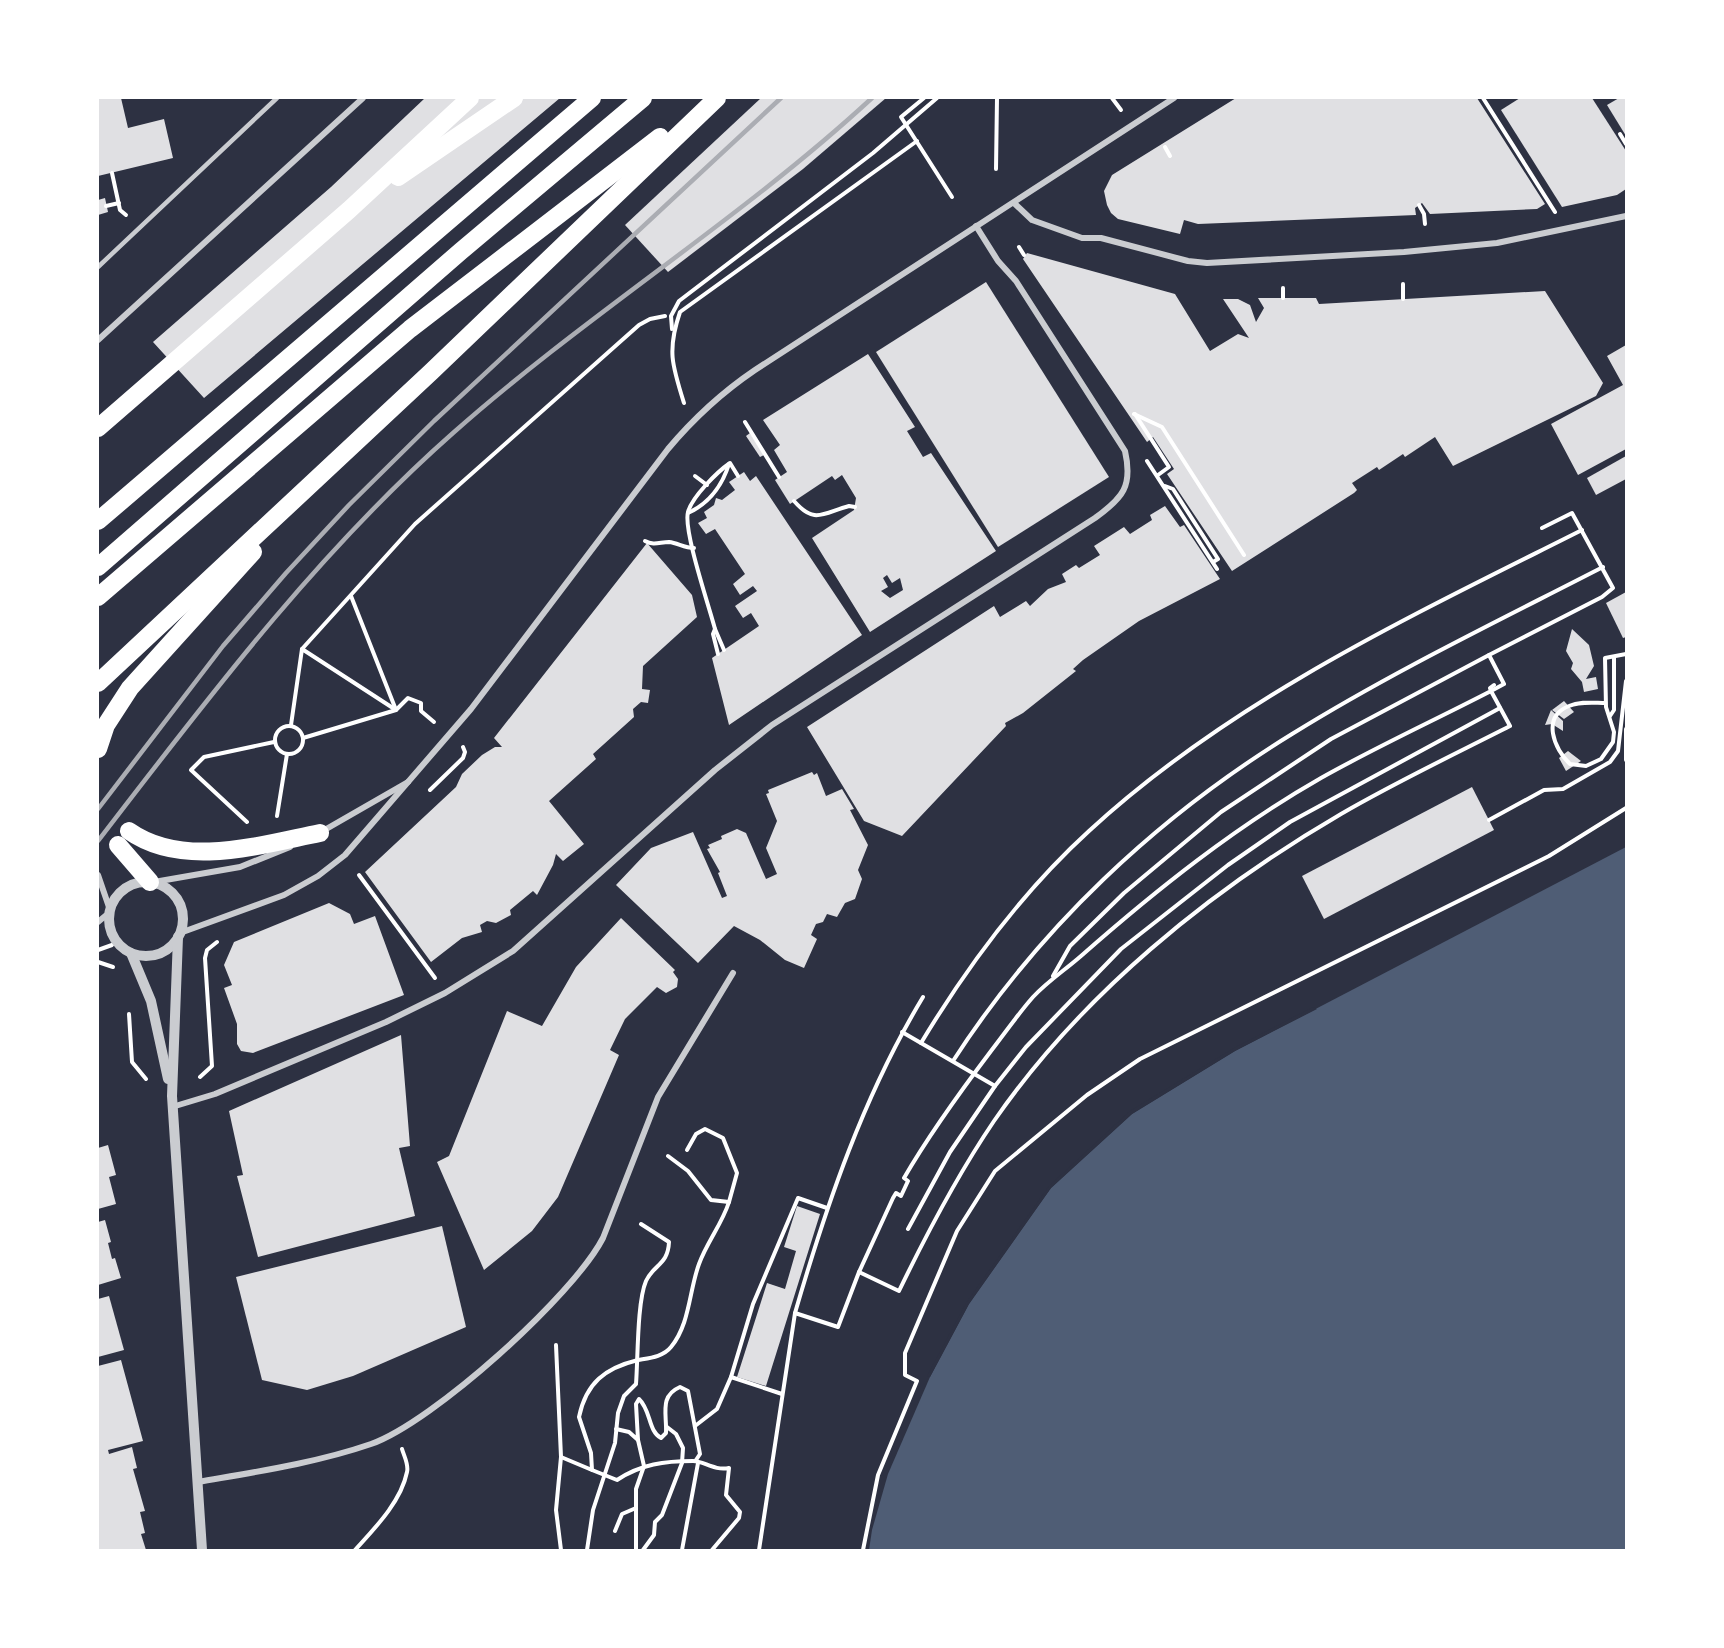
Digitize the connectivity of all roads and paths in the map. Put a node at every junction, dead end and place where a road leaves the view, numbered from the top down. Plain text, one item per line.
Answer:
1 (277, 98) edge
2 (363, 98) edge
3 (470, 98) edge
4 (514, 98) edge
5 (592, 98) edge
6 (643, 98) edge
7 (707, 98) edge
8 (717, 98) edge
9 (924, 98) edge
10 (937, 98) edge
11 (997, 98) edge
12 (1112, 98) edge
13 (1174, 98) edge
14 (1483, 98) edge
15 (1120, 110) dead end
16 (1620, 134) dead end
17 (916, 141) junction
18 (1626, 144) edge
19 (1165, 147) dead end
20 (1170, 156) dead end
21 (996, 169) dead end
22 (112, 173) dead end
23 (951, 197) dead end
24 (119, 203) junction
25 (1014, 203) junction
26 (1419, 205) dead end
27 (106, 206) dead end
28 (350, 210) junction
29 (1556, 213) dead end
30 (1626, 216) edge
31 (134, 222) dead end
32 (1425, 224) dead end
33 (976, 226) junction
34 (1019, 247) dead end
35 (1024, 255) dead end
36 (98, 267) edge
37 (1403, 284) dead end
38 (1283, 288) dead end
39 (1283, 298) dead end
40 (1403, 299) dead end
41 (665, 316) dead end
42 (673, 330) junction
43 (98, 340) edge
44 (677, 380) dead end
45 (745, 422) dead end
46 (98, 428) edge
47 (749, 429) junction
48 (748, 435) dead end
49 (1141, 459) dead end
50 (335, 462) junction
51 (730, 463) junction
52 (1158, 475) junction
53 (695, 476) dead end
54 (738, 476) dead end
55 (779, 477) dead end
56 (707, 485) junction
57 (794, 501) dead end
58 (855, 507) dead end
59 (688, 513) junction
60 (98, 521) edge
61 (1542, 528) dead end
62 (1582, 530) junction
63 (645, 541) dead end
64 (694, 548) junction
65 (1244, 555) dead end
66 (98, 567) edge
67 (1603, 567) junction
68 (1217, 568) dead end
69 (351, 596) junction
70 (98, 597) edge
71 (715, 629) junction
72 (302, 649) junction
73 (724, 650) dead end
74 (718, 654) dead end
75 (1626, 654) edge
76 (1489, 655) junction
77 (1614, 657) junction
78 (1626, 681) edge
79 (98, 682) edge
80 (1494, 685) dead end
81 (1491, 691) junction
82 (1606, 703) junction
83 (1500, 708) junction
84 (396, 710) junction
85 (425, 715) dead end
86 (1625, 715) edge
87 (1610, 716) junction
88 (291, 725) junction
89 (1626, 729) edge
90 (303, 738) junction
91 (274, 742) junction
92 (98, 749) edge
93 (287, 754) junction
94 (1626, 760) edge
95 (414, 778) junction
96 (1626, 808) edge
97 (1489, 820) dead end
98 (248, 823) dead end
99 (275, 824) dead end
100 (320, 833) junction
101 (98, 875) edge
102 (359, 875) dead end
103 (152, 882) junction
104 (110, 911) junction
105 (98, 922) edge
106 (179, 935) junction
107 (216, 943) dead end
108 (132, 952) junction
109 (732, 973) dead end
110 (435, 978) dead end
111 (1052, 978) junction
112 (923, 997) dead end
113 (207, 1018) junction
114 (201, 1019) dead end
115 (130, 1024) dead end
116 (902, 1032) junction
117 (921, 1043) junction
118 (953, 1061) junction
119 (974, 1074) junction
120 (200, 1077) dead end
121 (144, 1078) dead end
122 (995, 1086) junction
123 (172, 1101) junction
124 (687, 1150) dead end
125 (668, 1156) dead end
126 (729, 1202) junction
127 (827, 1208) junction
128 (641, 1224) dead end
129 (908, 1229) dead end
130 (859, 1272) junction
131 (795, 1313) junction
132 (556, 1345) dead end
133 (638, 1360) junction
134 (731, 1377) junction
135 (782, 1394) junction
136 (695, 1426) junction
137 (666, 1427) junction
138 (616, 1429) junction
139 (397, 1431) junction
140 (638, 1440) junction
141 (561, 1457) junction
142 (697, 1462) junction
143 (682, 1463) junction
144 (644, 1466) junction
145 (592, 1470) junction
146 (606, 1478) junction
147 (198, 1482) junction
148 (636, 1508) junction
149 (615, 1531) dead end
150 (643, 1550) edge
151 (202, 1551) edge
152 (355, 1551) edge
153 (561, 1551) edge
154 (587, 1551) edge
155 (636, 1551) edge
156 (682, 1551) edge
157 (712, 1551) edge
158 (759, 1551) edge
159 (863, 1551) edge

1 - 36 lane
2 - 43 street
3 - 28 highway
4 - 28 highway
5 - 60 highway
6 - 66 highway
7 - 70 highway
8 - 50 highway
9 - 17 path
10 - 42 path
11 - 21 path
12 - 15 path
13 - 25 street
14 - 29 path
16 - 18 path
17 - 23 path
17 - 42 path
19 - 20 path
22 - 24 path
24 - 27 path
24 - 31 path
25 - 30 street
25 - 33 street
26 - 32 path
28 - 46 highway
33 - 95 street
33 - 123 street
34 - 35 path
37 - 40 path
38 - 39 path
41 - 69 path
42 - 44 path
45 - 47 path
47 - 48 path
47 - 55 path
49 - 52 path
50 - 79 highway
50 - 92 highway
51 - 54 path
51 - 56 path
51 - 59 path
52 - 65 path
52 - 68 path
53 - 56 path
56 - 59 path
57 - 58 path
59 - 64 path
61 - 62 path
62 - 67 path
62 - 117 path
63 - 64 path
64 - 71 path
67 - 76 path
67 - 118 path
69 - 72 path
69 - 84 path
71 - 73 path
71 - 74 path
72 - 84 path
72 - 88 path
75 - 77 path
76 - 81 path
76 - 111 path
77 - 82 path
77 - 87 path
78 - 86 path
80 - 81 path
81 - 83 path
81 - 111 path
82 - 87 path
82 - 87 path
83 - 122 path
83 - 130 path
84 - 85 path
84 - 90 path
86 - 97 path
88 - 90 path
88 - 91 path
89 - 94 path
90 - 93 path
91 - 93 path
91 - 98 path
93 - 99 path
95 - 100 street
95 - 106 street
96 - 159 path
100 - 103 street
100 - 103 highway
101 - 104 street
102 - 110 path
103 - 104 street
103 - 106 street
104 - 105 street
104 - 108 street
106 - 108 street
106 - 123 street
107 - 113 path
108 - 123 street
109 - 139 street
111 - 119 path
112 - 116 path
113 - 114 path
113 - 120 path
115 - 121 path
116 - 117 path
116 - 127 path
117 - 118 path
118 - 119 path
119 - 122 path
119 - 130 path
122 - 129 path
123 - 147 street
124 - 126 path
125 - 126 path
126 - 133 path
127 - 131 path
127 - 134 path
128 - 133 path
130 - 131 path
131 - 135 path
132 - 141 path
133 - 138 path
133 - 145 path
134 - 135 path
134 - 136 path
135 - 158 path
136 - 137 path
136 - 142 path
137 - 140 path
137 - 143 path
138 - 140 path
138 - 146 path
139 - 147 street
139 - 152 path
140 - 144 path
141 - 145 path
141 - 153 path
142 - 143 path
142 - 156 path
142 - 157 path
143 - 144 path
143 - 150 path
144 - 146 path
144 - 148 path
145 - 146 path
146 - 154 path
147 - 151 street
148 - 149 path
148 - 155 path

